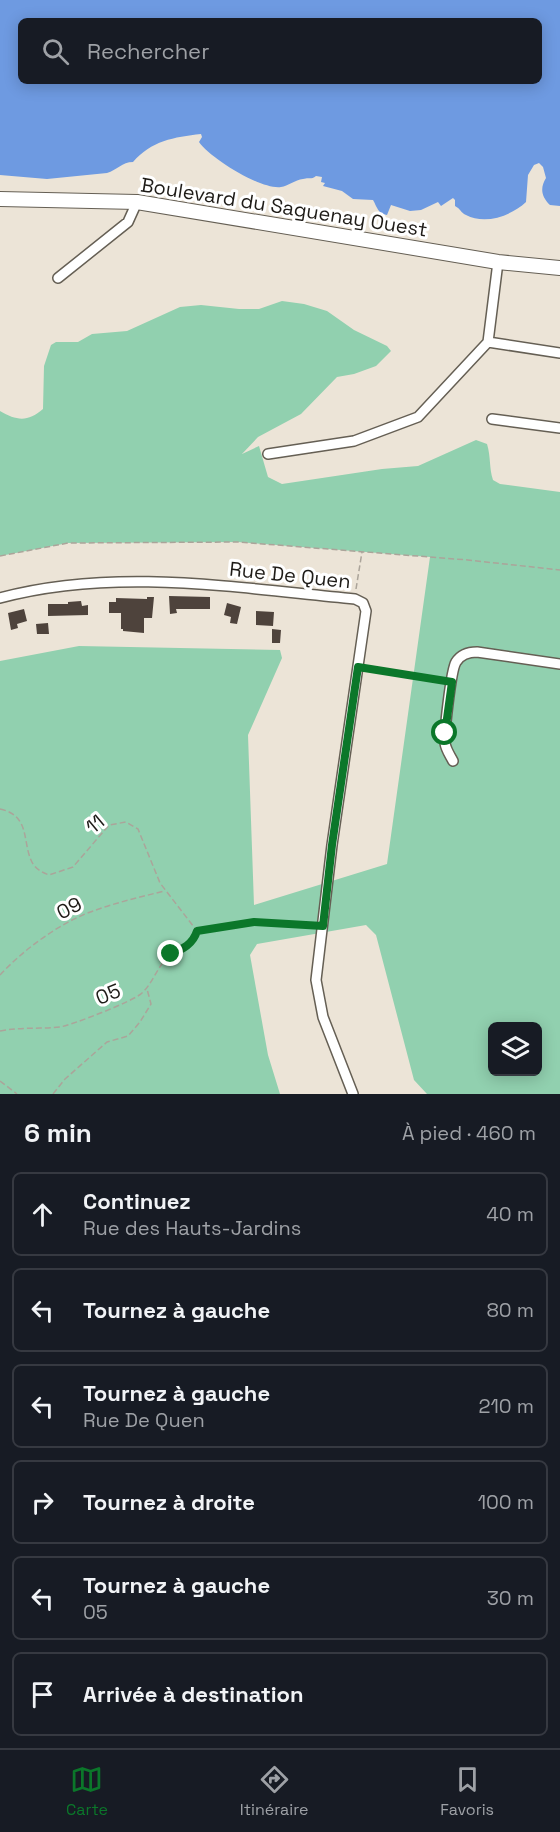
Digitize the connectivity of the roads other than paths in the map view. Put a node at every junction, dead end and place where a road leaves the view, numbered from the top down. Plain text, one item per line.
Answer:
1 (0, 199) edge
2 (137, 202) junction
3 (498, 262) junction
4 (560, 268) edge
5 (58, 278) dead end
6 (488, 342) junction
7 (560, 353) edge
8 (492, 419) dead end
9 (560, 428) edge
10 (268, 454) dead end
11 (0, 598) edge
12 (560, 664) edge
13 (453, 761) dead end
14 (353, 1094) edge

1 - 2 main road, Boulevard du Saguenay Ouest
2 - 3 main road, Boulevard du Saguenay Ouest
2 - 5 street
3 - 4 main road, Boulevard du Saguenay Ouest
3 - 6 street
6 - 7 street
6 - 10 street
8 - 9 street
11 - 14 street, Rue De Quen
12 - 13 street

